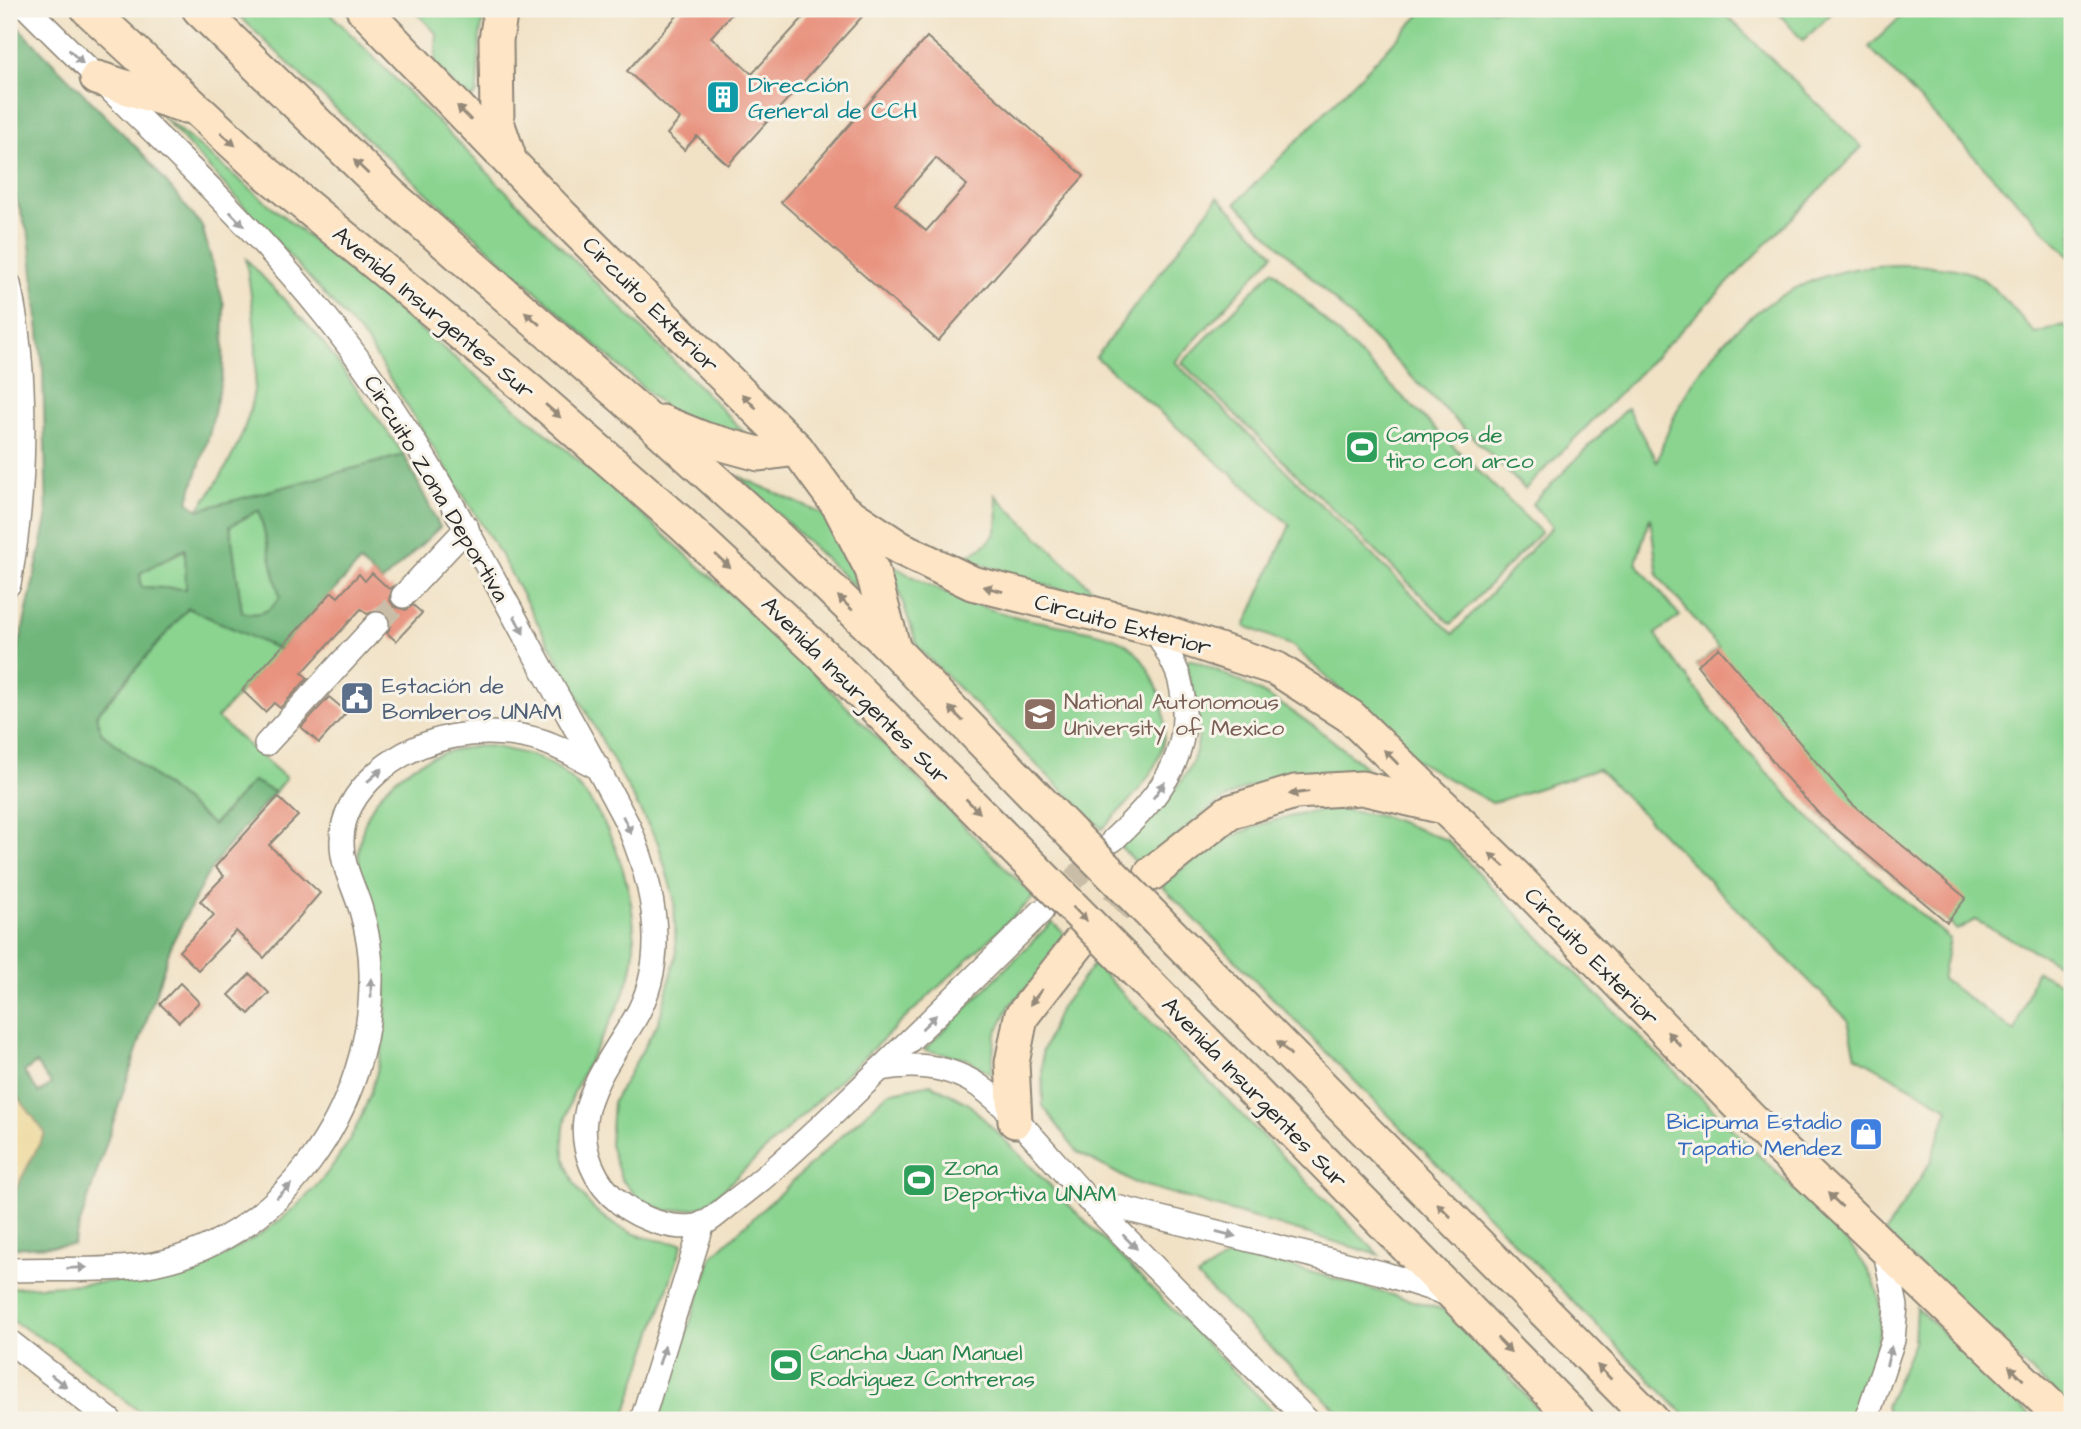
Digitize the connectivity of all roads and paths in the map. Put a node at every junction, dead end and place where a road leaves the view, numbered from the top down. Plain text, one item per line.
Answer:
1 (28, 9) edge
2 (89, 9) edge
3 (200, 9) edge
4 (363, 9) edge
5 (501, 9) edge
6 (97, 78) junction
7 (195, 109) junction
8 (510, 160) junction
9 (9, 284) edge
10 (643, 415) junction
11 (797, 449) junction
12 (841, 509) junction
13 (467, 528) junction
14 (9, 584) edge
15 (403, 596) tunnel mouth
16 (377, 624) tunnel mouth
17 (1155, 629) junction
18 (894, 650) junction
19 (266, 744) dead end
20 (599, 768) junction
21 (1439, 806) junction
22 (1113, 840) tunnel mouth
23 (1150, 874) tunnel mouth
24 (1042, 911) tunnel mouth
25 (1079, 943) tunnel mouth
26 (880, 1069) junction
27 (1015, 1121) junction
28 (1088, 1200) junction
29 (703, 1223) junction
30 (1884, 1247) junction
31 (9, 1270) edge
32 (1457, 1297) junction
33 (9, 1341) edge
34 (110, 1420) edge
35 (642, 1420) edge
36 (1307, 1420) edge
37 (1577, 1420) edge
38 (1652, 1420) edge
39 (1866, 1420) edge
40 (2066, 1420) edge

1 -> 6 street, Circuito Zona Deportiva
2 - 7 main road, Avenida Insurgentes Sur
10 -> 3 main road
8 -> 4 main road, Circuito Exterior
5 - 8 main road
6 - 7 main road
6 -> 13 street, Circuito Zona Deportiva
7 -> 32 main road, Avenida Insurgentes Sur, bridge
11 -> 8 main road, Circuito Exterior
9 - 14 street
10 - 11 main road
18 -> 10 main road
11 - 12 main road, Circuito Exterior
17 -> 12 main road, Circuito Exterior
12 - 18 main road
13 - 15 street
13 -> 20 street, Circuito Zona Deportiva
16 - 19 street
21 -> 17 main road, Circuito Exterior
22 -> 17 street
38 -> 18 main road, bridge
20 -> 29 street, Circuito Zona Deportiva
31 -> 20 street
21 -> 23 main road
30 -> 21 main road, Circuito Exterior
26 -> 24 street
25 -> 27 main road
26 - 27 street
26 - 29 street
27 - 28 street
28 -> 32 street
28 -> 36 street
35 -> 29 street
39 -> 30 street
40 -> 30 main road, Circuito Exterior
32 -> 37 main road, Avenida Insurgentes Sur
33 -> 34 street

